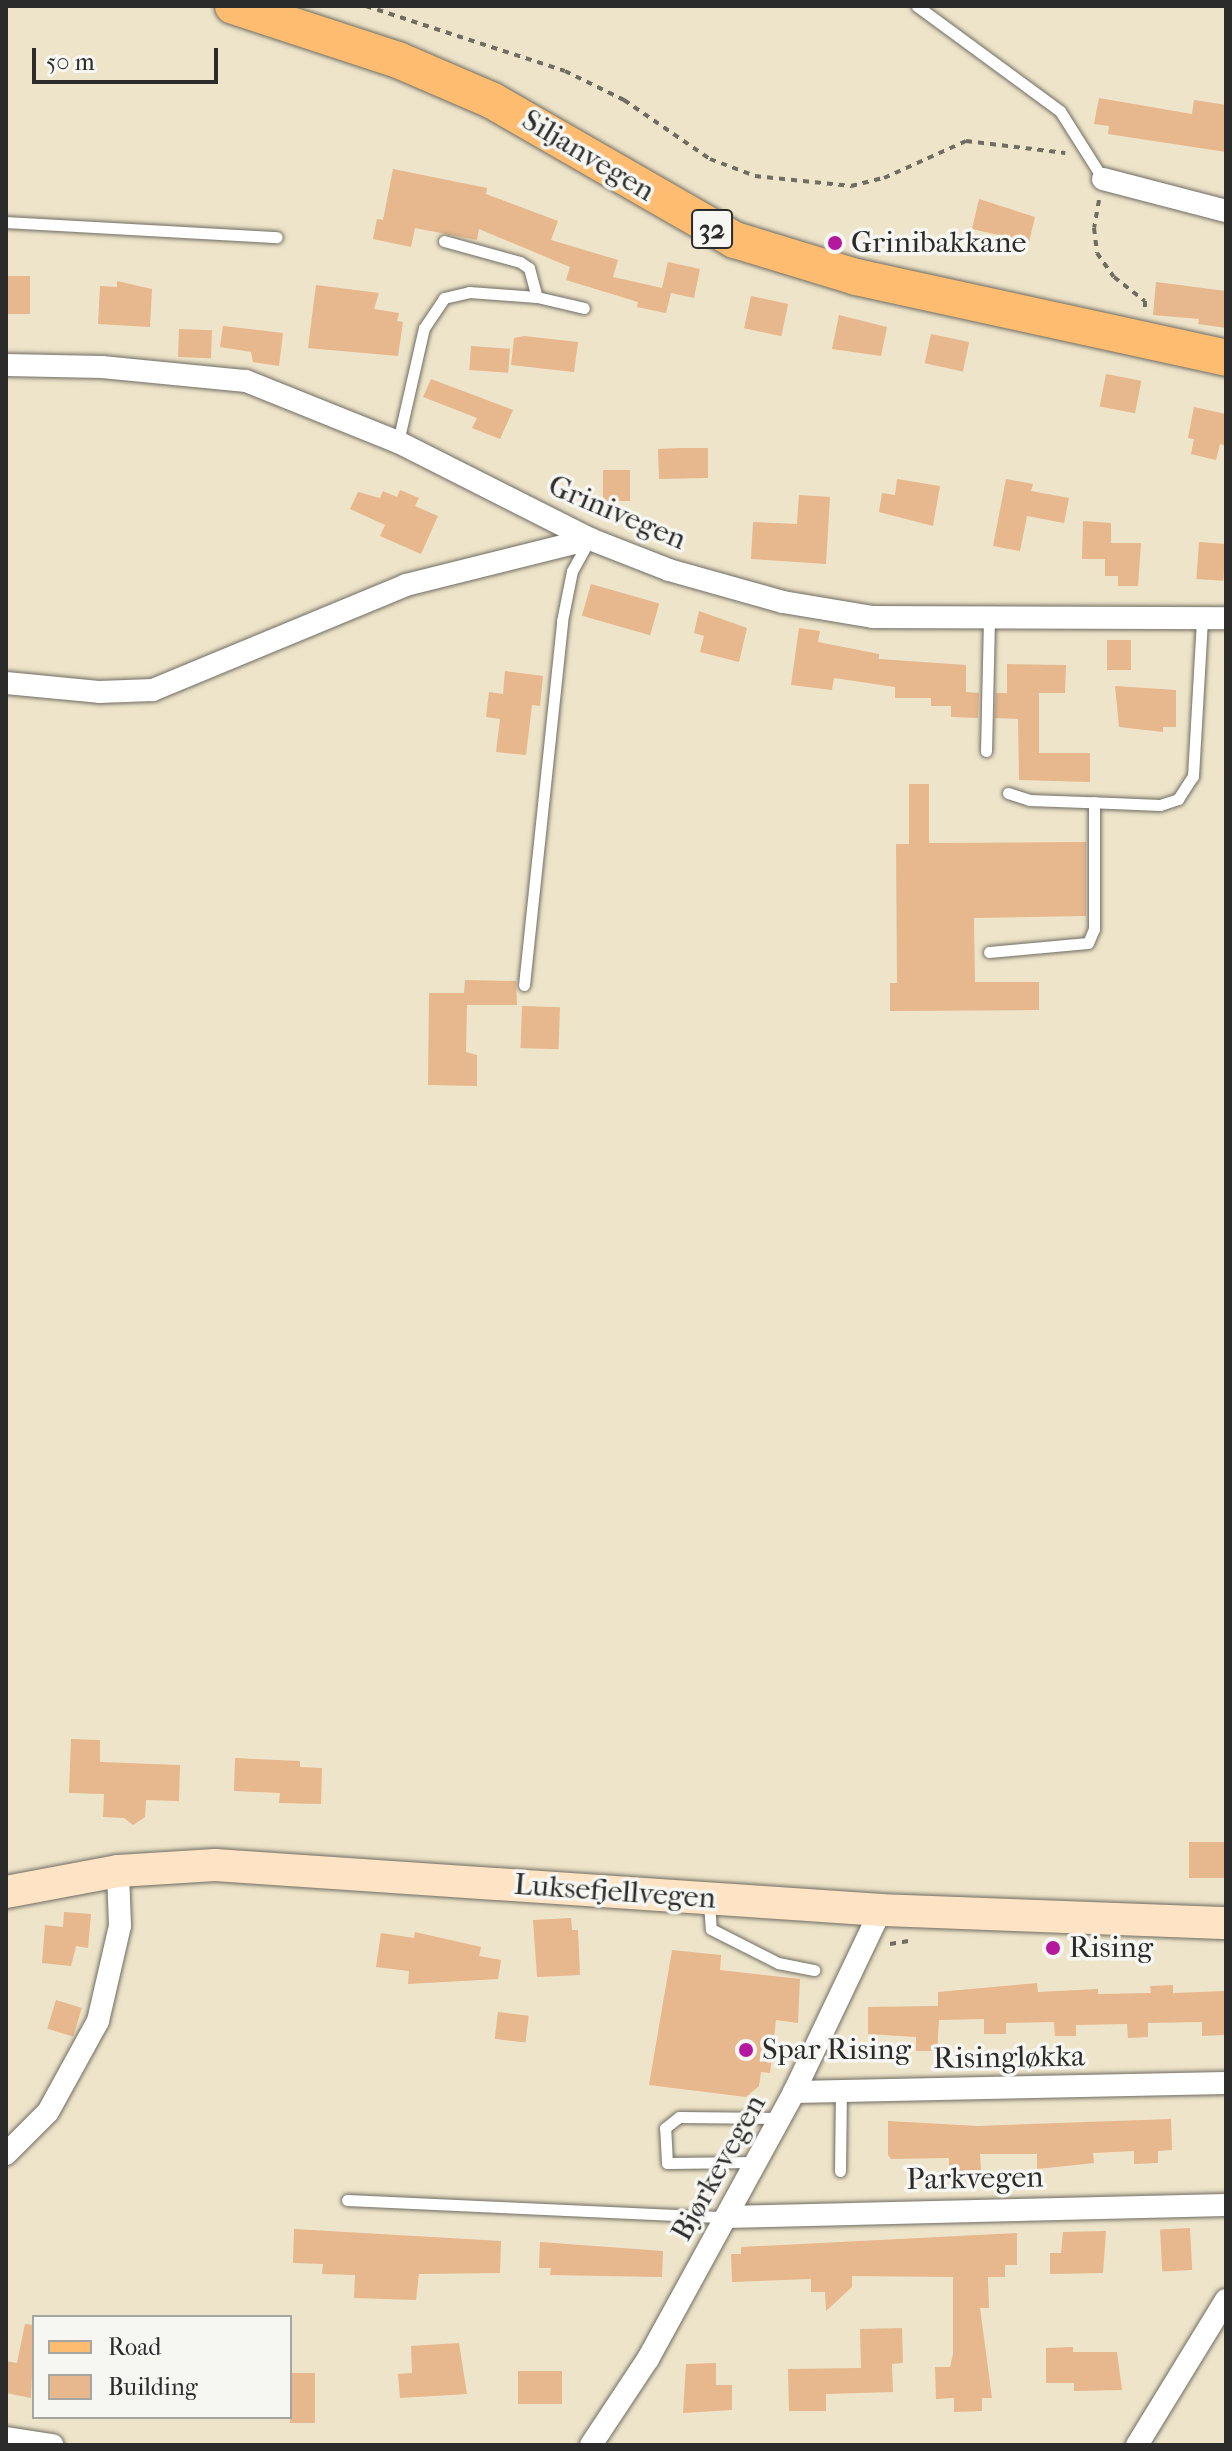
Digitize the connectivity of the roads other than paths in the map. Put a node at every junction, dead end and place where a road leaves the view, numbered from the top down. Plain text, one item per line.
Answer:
1 (233, 6) edge
2 (917, 6) edge
3 (1097, 169) joint
4 (1226, 211) edge
5 (6, 222) edge
6 (277, 237) dead end
7 (444, 241) dead end
8 (537, 297) junction
9 (584, 308) dead end
10 (1226, 358) edge
11 (6, 365) edge
12 (398, 442) junction
13 (590, 539) junction
14 (989, 617) junction
15 (1202, 618) junction
16 (1226, 618) edge
17 (6, 683) edge
18 (986, 751) dead end
19 (1008, 793) dead end
20 (1094, 802) junction
21 (989, 952) dead end
22 (524, 985) dead end
23 (118, 1871) junction
24 (6, 1892) edge
25 (709, 1898) junction
26 (881, 1910) junction
27 (1226, 1923) edge
28 (814, 1970) dead end
29 (1226, 2083) edge
30 (841, 2091) junction
31 (794, 2092) junction
32 (780, 2118) junction
33 (6, 2154) edge
34 (756, 2162) junction
35 (840, 2171) dead end
36 (347, 2200) dead end
37 (1226, 2205) edge
38 (726, 2217) junction
39 (1226, 2300) edge
40 (6, 2438) edge
41 (600, 2443) edge
42 (52, 2445) edge
43 (1137, 2445) edge

1 - 10 main road, Siljanvegen / 32
2 - 3 lane
3 - 4 street
5 - 6 lane
7 - 8 lane
8 - 9 lane
8 - 12 lane
11 - 12 street, Grinivegen
12 - 13 street, Grinivegen
13 - 14 street, Grinivegen
13 - 17 street
13 - 22 lane
14 - 15 street, Grinivegen
14 - 18 lane
15 - 16 street, Grinivegen
15 - 20 lane
19 - 20 lane
20 - 21 lane
23 - 24 main road, Luksefjellvegen
23 - 25 main road, Luksefjellvegen
23 - 33 street
25 - 26 main road, Luksefjellvegen
25 - 28 lane
26 - 27 main road, Luksefjellvegen
26 - 31 street, Bjørkevegen
29 - 30 street, Risingløkka
30 - 31 street, Risingløkka
30 - 35 lane
31 - 32 street, Bjørkevegen
32 - 34 street, Bjørkevegen
32 - 34 lane
34 - 38 street, Bjørkevegen
36 - 38 lane
37 - 38 street, Parkvegen
38 - 41 street, Bjørkevegen
39 - 43 street
40 - 42 street

